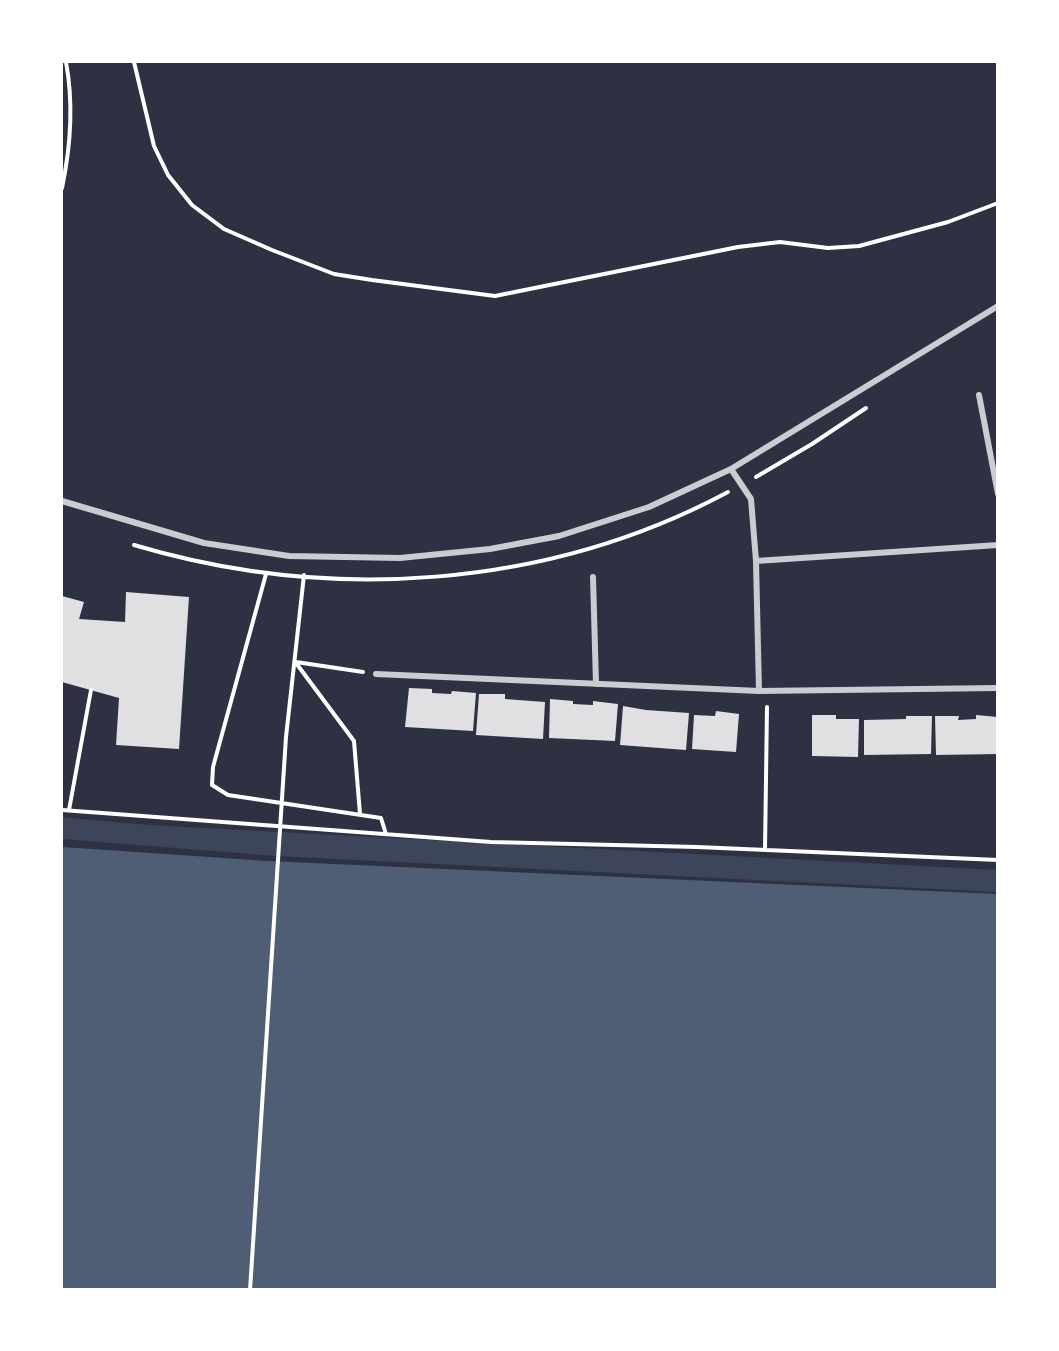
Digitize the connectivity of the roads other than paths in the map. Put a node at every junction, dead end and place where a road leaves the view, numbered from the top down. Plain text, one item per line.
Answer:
1 (998, 306) edge
2 (979, 395) dead end
3 (731, 469) junction
4 (998, 494) edge
5 (62, 501) edge
6 (998, 545) edge
7 (756, 561) junction
8 (593, 577) dead end
9 (376, 674) road end
10 (596, 684) junction
11 (998, 688) edge
12 (759, 692) junction

1 - 3 street
2 - 4 street
3 - 5 street
3 - 7 street
6 - 7 street
7 - 12 street
8 - 10 street
9 - 10 street
10 - 12 street
11 - 12 street

